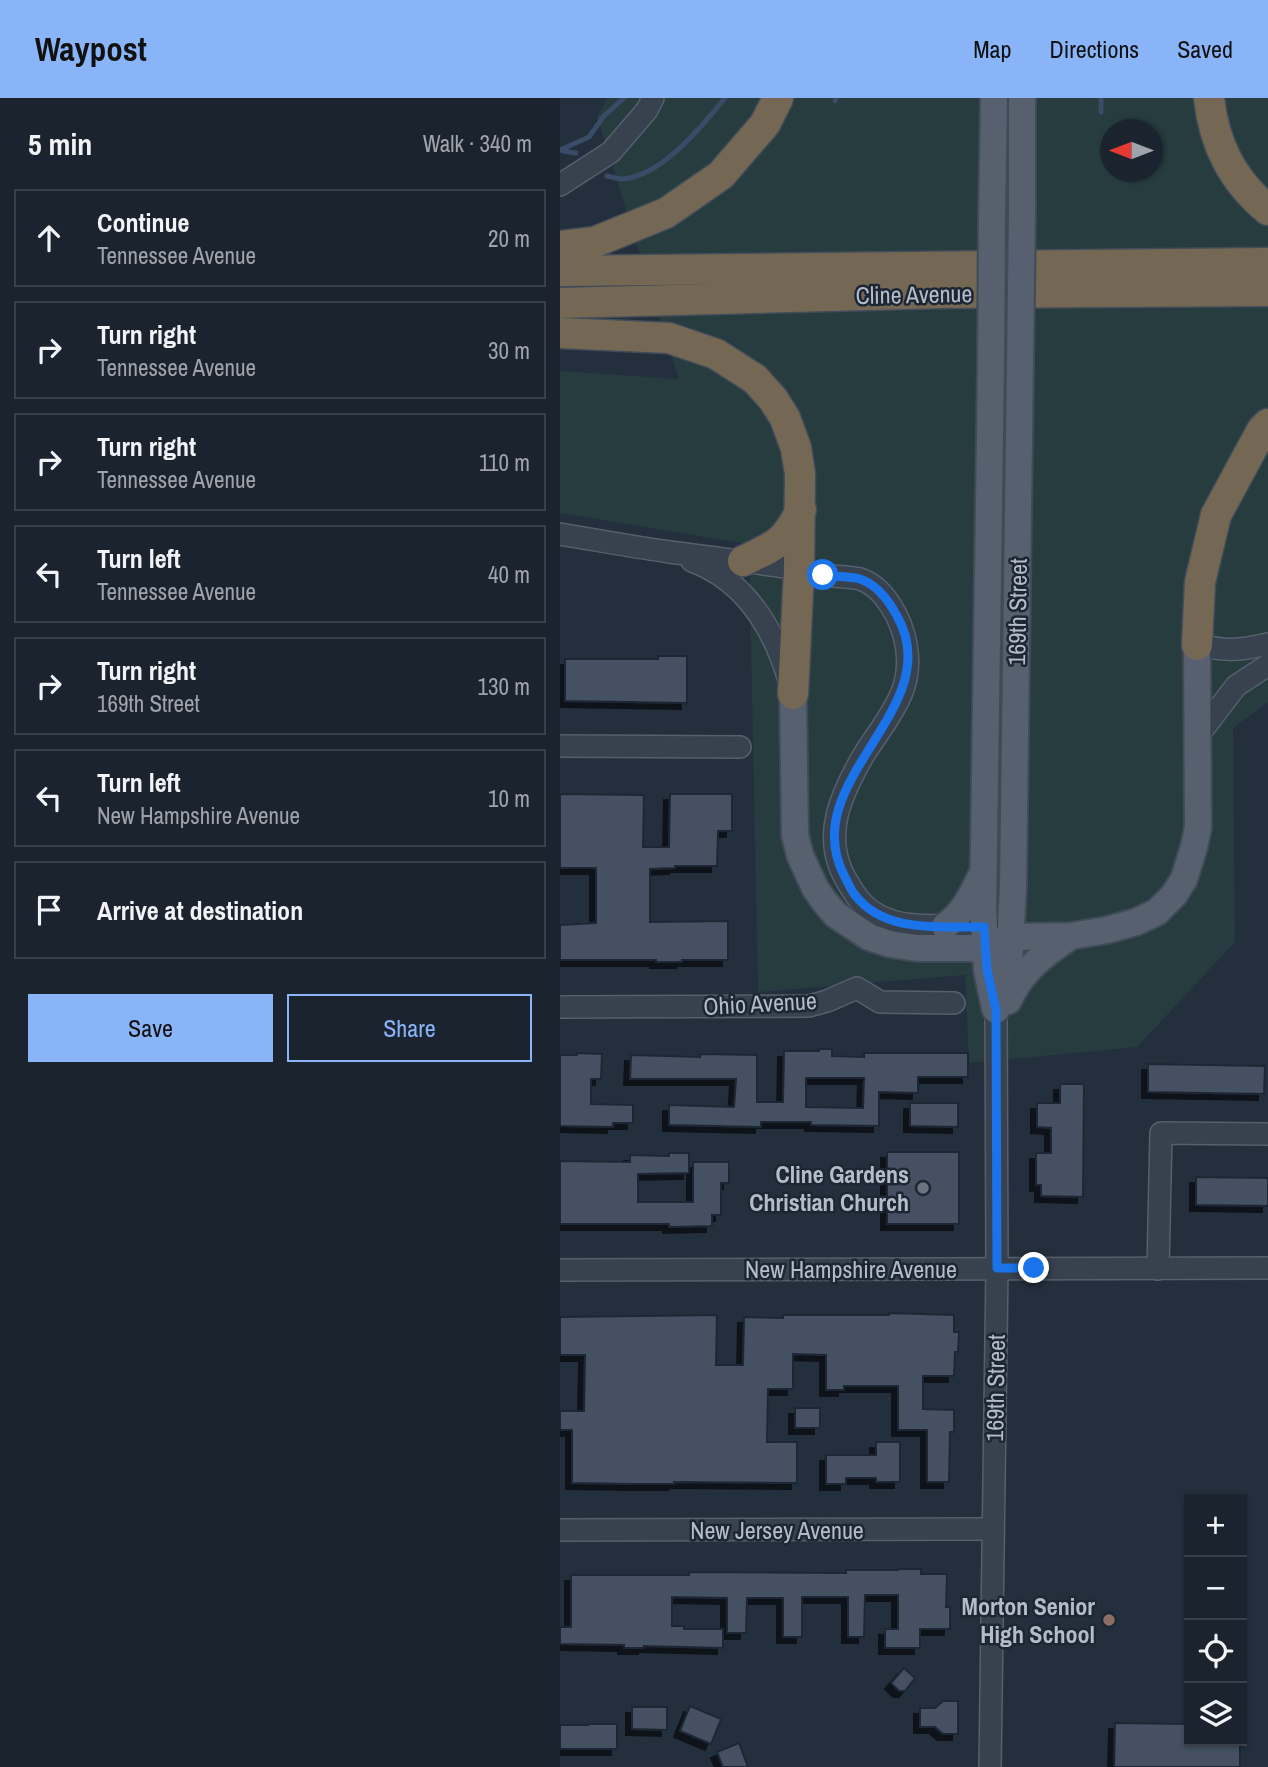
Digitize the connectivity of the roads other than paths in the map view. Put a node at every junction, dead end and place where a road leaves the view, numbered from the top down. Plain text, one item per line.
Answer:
1 (653, 98) edge
2 (778, 98) edge
3 (994, 98) edge
4 (1022, 98) edge
5 (1209, 98) edge
6 (560, 185) edge
7 (1268, 210) edge
8 (560, 246) edge
9 (1268, 263) edge
10 (560, 271) edge
11 (1268, 291) edge
12 (560, 303) edge
13 (560, 333) edge
14 (1268, 424) edge
15 (801, 510) junction
16 (560, 534) edge
17 (670, 552) junction
18 (743, 561) junction
19 (799, 570) junction
20 (1197, 645) junction
21 (1268, 645) edge
22 (1268, 665) edge
23 (793, 694) junction
24 (1197, 737) junction
25 (560, 746) edge
26 (740, 747) dead end
27 (984, 868) junction
28 (946, 926) junction
29 (1071, 936) junction
30 (985, 937) junction
31 (1010, 937) junction
32 (954, 1003) dead end
33 (560, 1007) edge
34 (996, 1017) junction
35 (1268, 1134) edge
36 (997, 1268) junction
37 (1268, 1268) edge
38 (1158, 1269) junction
39 (560, 1270) edge
40 (993, 1529) junction
41 (560, 1530) edge
42 (990, 1767) edge

1 - 6 street
2 - 8 highway
3 - 27 main road, 169th Street, bridge
4 - 31 main road, 169th Street, bridge
5 - 7 highway
9 - 10 highway, Cline Avenue
11 - 12 highway, Cline Avenue
13 - 15 highway
14 - 20 highway
15 - 18 highway
15 - 19 highway
16 - 17 street
17 - 18 street
17 - 23 street
18 - 19 street
19 - 23 highway
19 - 28 street
20 - 21 street
20 - 24 main road
22 - 24 street
23 - 30 main road
24 - 29 main road
25 - 26 street
27 - 28 main road
27 - 30 main road, 169th Street
28 - 30 street
29 - 31 main road
29 - 34 main road
30 - 31 main road
30 - 34 main road, 169th Street
31 - 34 main road, 169th Street
32 - 33 street, Ohio Avenue
34 - 36 street, 169th Street
35 - 38 street
36 - 38 street, New Hampshire Avenue
36 - 39 street, New Hampshire Avenue
36 - 40 street, 169th Street
37 - 38 street, New Hampshire Avenue
40 - 41 street, New Jersey Avenue
40 - 42 street, 169th Street

